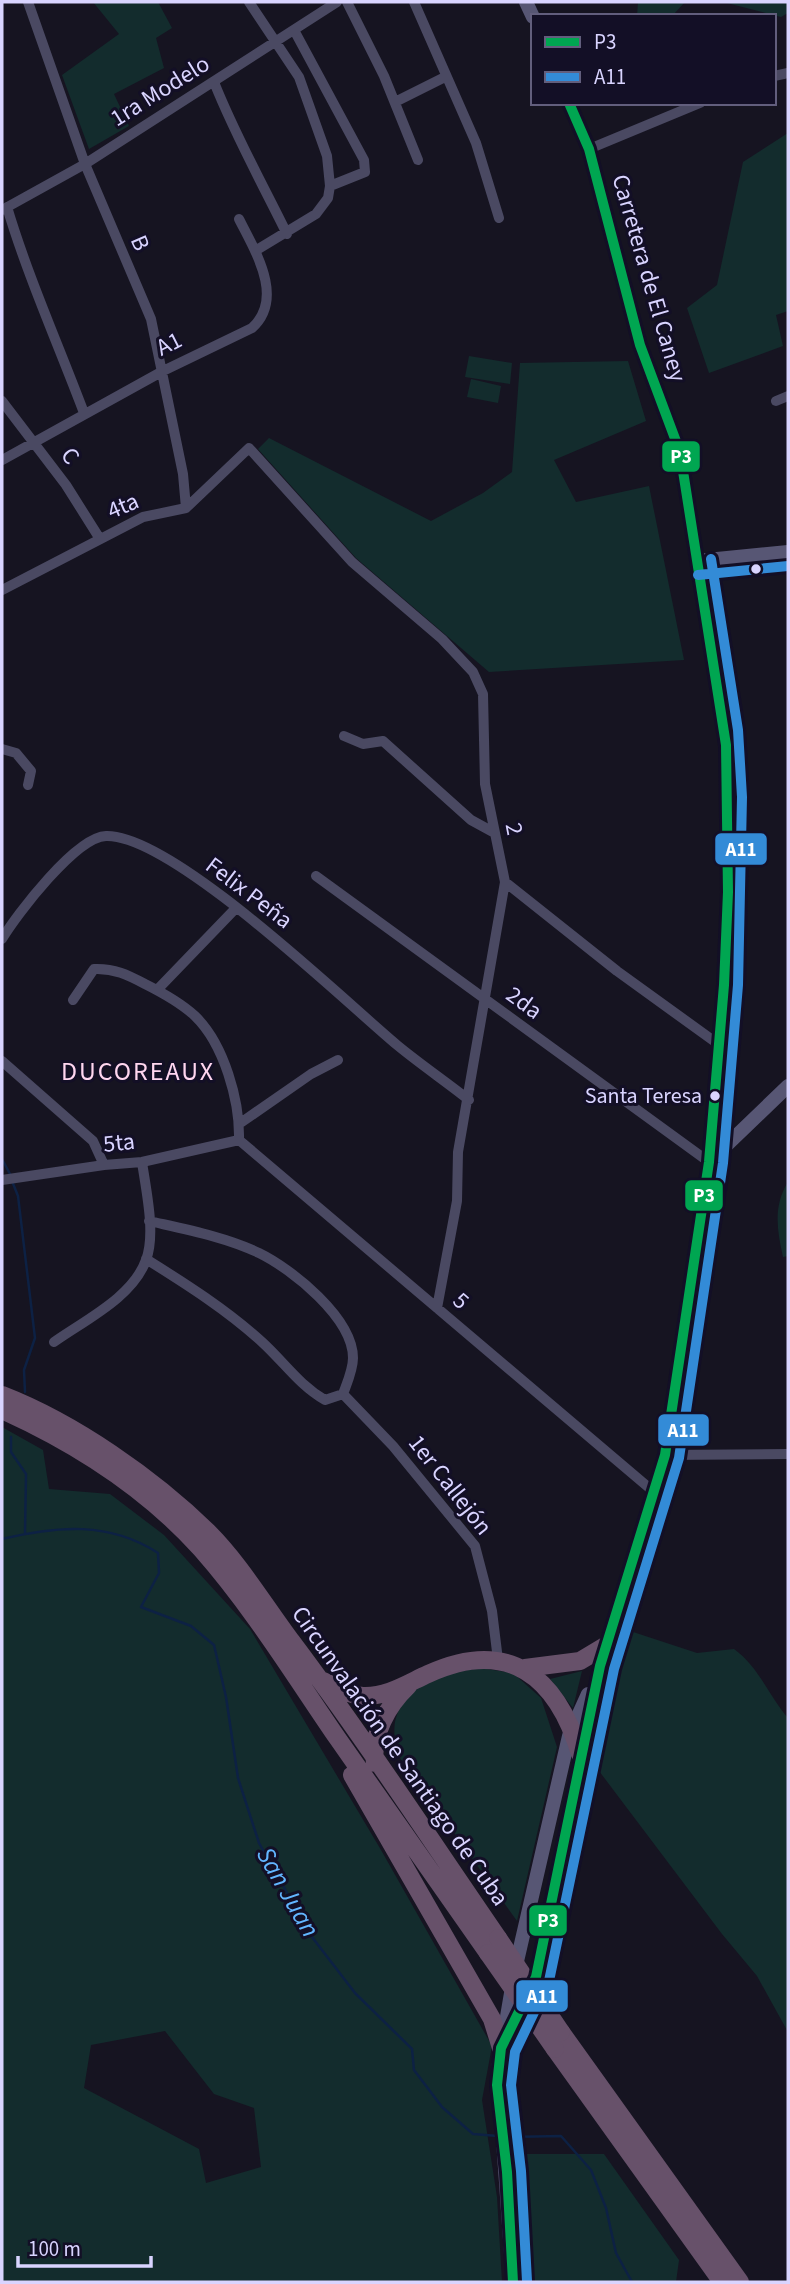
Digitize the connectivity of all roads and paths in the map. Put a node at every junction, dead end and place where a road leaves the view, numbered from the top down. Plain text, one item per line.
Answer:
1 (28, 2) edge
2 (249, 2) edge
3 (337, 2) edge
4 (347, 2) edge
5 (414, 2) edge
6 (294, 30) junction
7 (274, 42) junction
8 (445, 77) junction
9 (214, 82) junction
10 (395, 102) junction
11 (570, 105) edge
12 (695, 105) edge
13 (589, 149) junction
14 (418, 160) dead end
15 (85, 164) junction
16 (330, 186) junction
17 (4, 209) edge
18 (499, 218) dead end
19 (239, 219) dead end
20 (287, 234) junction
21 (255, 251) junction
22 (163, 371) junction
23 (788, 396) edge
24 (2, 401) edge
25 (776, 401) dead end
26 (84, 413) junction
27 (33, 441) junction
28 (2, 460) edge
29 (186, 508) junction
30 (100, 539) junction
31 (788, 552) edge
32 (697, 561) junction
33 (2, 590) edge
34 (344, 736) dead end
35 (2, 749) edge
36 (28, 785) dead end
37 (493, 832) junction
38 (316, 876) dead end
39 (505, 882) junction
40 (236, 908) junction
41 (2, 939) edge
42 (157, 990) junction
43 (73, 1000) dead end
44 (484, 1001) junction
45 (718, 1044) junction
46 (338, 1060) dead end
47 (2, 1061) edge
48 (788, 1086) edge
49 (469, 1100) junction
50 (239, 1124) junction
51 (239, 1140) junction
52 (709, 1162) junction
53 (142, 1163) junction
54 (104, 1165) junction
55 (2, 1180) edge
56 (149, 1221) junction
57 (146, 1259) junction
58 (438, 1308) junction
59 (54, 1342) dead end
60 (343, 1394) junction
61 (2, 1395) edge
62 (2, 1410) edge
63 (788, 1454) edge
64 (665, 1455) junction
65 (654, 1492) junction
66 (605, 1646) junction
67 (498, 1660) junction
68 (600, 1666) junction
69 (524, 1668) junction
70 (320, 1679) junction
71 (411, 1684) junction
72 (570, 1732) junction
73 (378, 1734) junction
74 (336, 1737) junction
75 (580, 1754) junction
76 (374, 1758) junction
77 (388, 1778) junction
78 (385, 1805) junction
79 (493, 1945) junction
80 (501, 2048) junction
81 (513, 2282) edge
82 (722, 2282) edge
83 (740, 2282) edge

1 - 15 street, B
2 - 7 street
3 - 6 street, 1ra Modelo
4 - 10 street
5 - 8 street
6 - 7 street, 1ra Modelo
6 - 16 street
7 - 9 street, 1ra Modelo
7 - 16 street
8 - 10 street
8 - 18 street
9 - 15 street, 1ra Modelo
9 - 20 street
10 - 14 street
11 - 13 main road, Carretera de El Caney
12 - 13 street
13 - 32 main road, Carretera de El Caney
15 - 17 street, 1ra Modelo
15 - 22 street, B
16 - 20 street
17 - 26 street
19 - 21 street, A1
20 - 21 street
21 - 22 street, A1
22 - 26 street, A1
22 - 29 street, B
23 - 25 street
24 - 27 street, C
26 - 27 street, A1
27 - 28 street, A1
27 - 30 street, C
29 - 30 street, 4ta
29 - 37 street, 2
30 - 33 street, 4ta
31 - 32 main road
32 - 45 main road, Carretera de El Caney
34 - 37 street
35 - 36 street
37 - 39 street, 2
38 - 44 street, 2da
39 - 44 street, 2
39 - 45 street
40 - 41 street, Felix Peña
40 - 42 street
40 - 49 street, Felix Peña
42 - 43 street
42 - 50 street
44 - 49 street, 2
44 - 52 street, 2da
45 - 52 main road, Carretera de El Caney
46 - 50 street
47 - 54 street
48 - 52 main road
49 - 58 street, 2
50 - 51 street
51 - 53 street, 5ta
51 - 58 street, 5
52 - 64 main road, Carretera de El Caney
53 - 54 street, 5ta
53 - 56 street
54 - 55 street, 5ta
56 - 57 street
56 - 60 street
57 - 59 street
57 - 60 street
58 - 65 street, 5
60 - 67 street, 1er Callejón
61 - 70 highway, Circunvalación de Santiago de Cuba
62 - 74 highway, Circunvalación de Santiago de Cuba
63 - 64 street
64 - 65 main road, Carretera de El Caney
65 - 66 main road, Carretera de El Caney
66 - 68 main road, Carretera de El Caney
66 - 69 highway
67 - 69 highway
67 - 71 highway
68 - 72 main road, Carretera de El Caney
68 - 75 main road, Carretera de El Caney
69 - 72 highway
70 - 71 highway
70 - 76 highway, Circunvalación de Santiago de Cuba
71 - 73 highway
72 - 75 highway
72 - 80 main road, Carretera de El Caney
73 - 76 highway
73 - 77 highway
74 - 78 highway, Circunvalación de Santiago de Cuba
74 - 80 highway
75 - 80 main road, Carretera de El Caney
76 - 77 highway, Circunvalación de Santiago de Cuba
76 - 78 highway
77 - 79 highway, Circunvalación de Santiago de Cuba
78 - 79 highway, Circunvalación de Santiago de Cuba
79 - 82 highway, Circunvalación de Santiago de Cuba, bridge
79 - 83 highway, Circunvalación de Santiago de Cuba, bridge
80 - 81 main road, Carretera de El Caney

